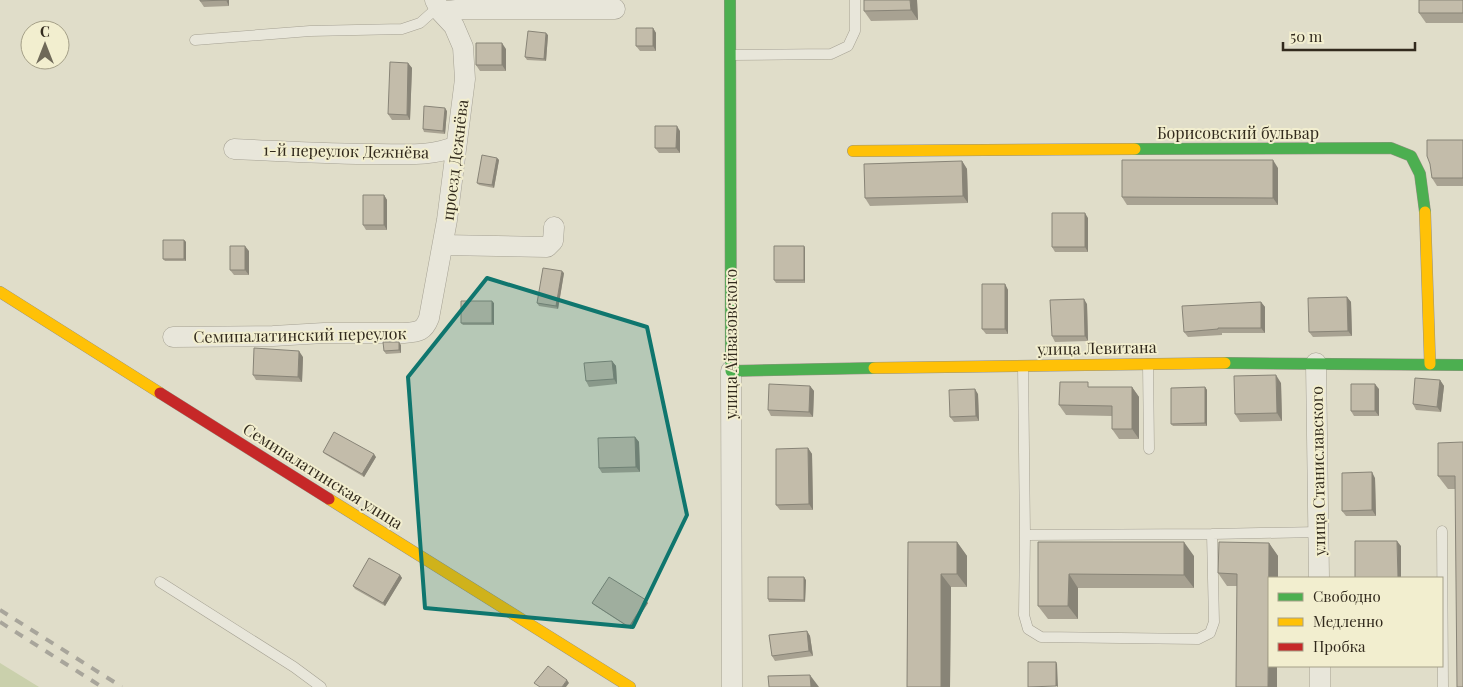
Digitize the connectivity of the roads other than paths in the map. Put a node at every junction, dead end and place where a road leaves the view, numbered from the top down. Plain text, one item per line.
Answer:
1 (730, 0) edge
2 (855, 0) edge
3 (438, 6) edge
4 (615, 9) dead end
5 (195, 40) dead end
6 (730, 55) junction
7 (456, 146) junction
8 (234, 149) dead end
9 (852, 151) dead end
10 (554, 228) dead end
11 (443, 245) junction
12 (0, 292) edge
13 (425, 327) joint
14 (173, 337) dead end
15 (1148, 363) junction
16 (1316, 363) junction
17 (1430, 364) junction
18 (1463, 365) edge
19 (1023, 366) junction
20 (731, 371) junction
21 (1149, 449) dead end
22 (1442, 531) dead end
23 (1318, 532) junction
24 (1212, 534) junction
25 (1025, 535) junction
26 (1319, 577) edge
27 (1442, 577) edge
28 (160, 582) dead end
29 (1320, 667) edge
30 (1443, 667) edge
31 (320, 687) edge
32 (630, 687) edge
33 (732, 687) edge
34 (1320, 687) edge
35 (1443, 687) edge

1 - 6 street, улица Айвазовского
2 - 6 lane
3 - 4 street
3 - 5 lane
3 - 7 street, проезд Дежнёва
6 - 20 street, улица Айвазовского
7 - 8 street, 1-й переулок Дежнёва
7 - 11 street, проезд Дежнёва
9 - 17 street, Борисовский бульвар
10 - 11 street
11 - 13 street, проезд Дежнёва
12 - 32 street, Семипалатинская улица
13 - 14 street, Семипалатинский переулок
15 - 16 street, улица Левитана
15 - 19 street, улица Левитана
15 - 21 lane
16 - 17 street, улица Левитана
16 - 23 street, улица Станиславского
17 - 18 street, улица Левитана
19 - 20 street, улица Левитана
19 - 25 lane
20 - 33 street, улица Айвазовского
22 - 27 lane
23 - 24 lane
23 - 26 street, улица Станиславского
24 - 25 lane
24 - 25 lane
28 - 31 lane
29 - 34 street
30 - 35 lane

